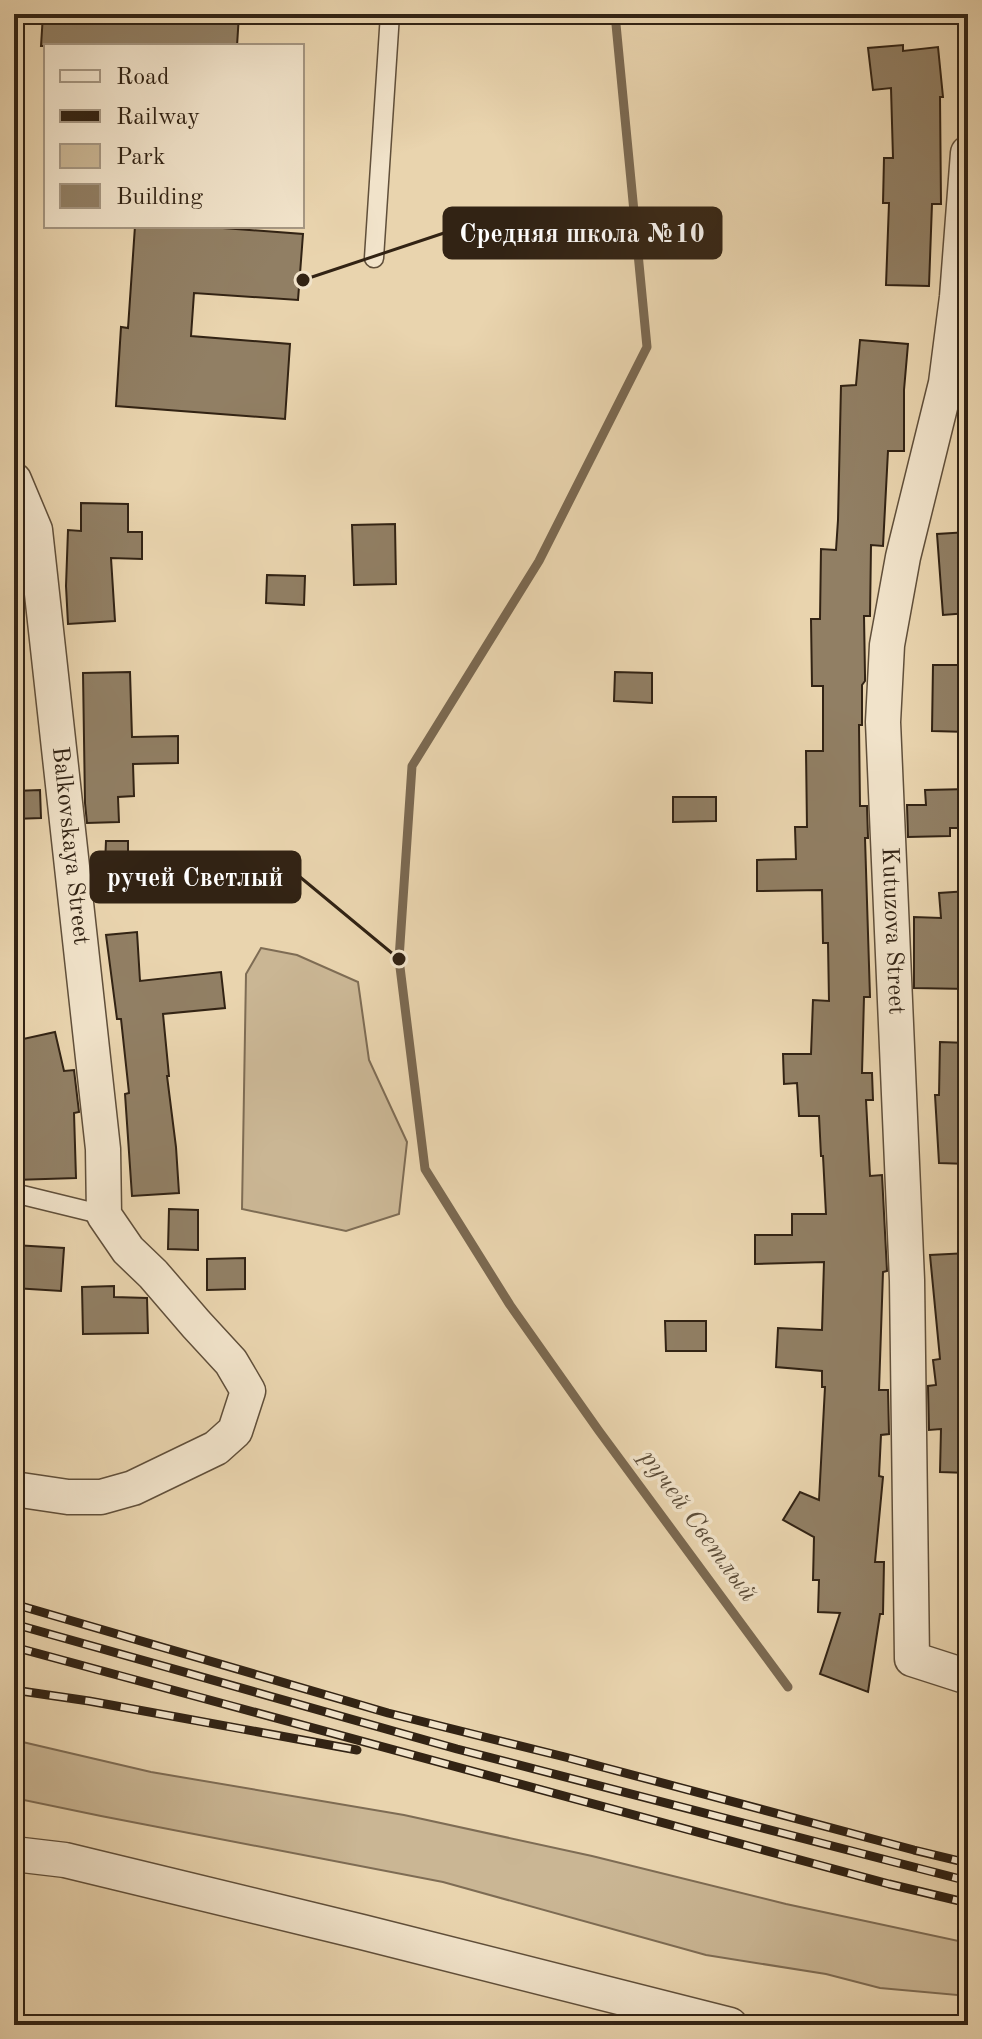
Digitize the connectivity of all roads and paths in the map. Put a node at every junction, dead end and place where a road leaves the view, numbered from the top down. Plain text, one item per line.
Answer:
1 (390, 14) edge
2 (968, 153) edge
3 (374, 258) dead end
4 (16, 487) edge
5 (14, 1193) edge
6 (104, 1215) junction
7 (14, 1489) edge
8 (968, 1677) edge
9 (14, 1854) edge
10 (730, 2025) edge

1 - 3 lane
2 - 8 street, Kutuzova Street
4 - 6 street, Balkovskaya Street
5 - 6 lane
6 - 7 street
9 - 10 street

